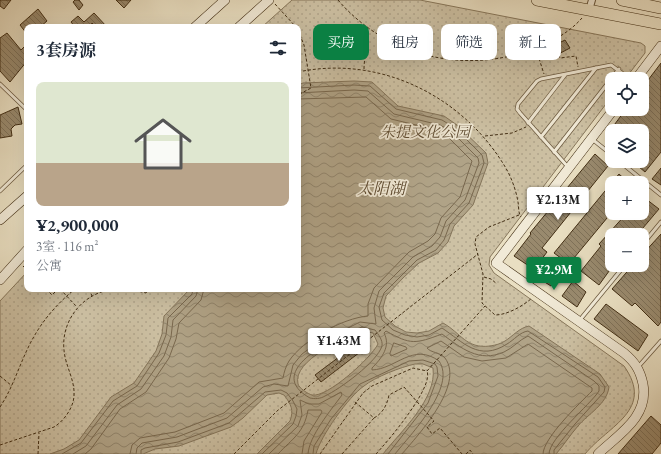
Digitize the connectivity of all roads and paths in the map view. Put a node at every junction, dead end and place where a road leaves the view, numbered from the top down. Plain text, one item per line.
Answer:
1 (225, 0) edge
2 (270, 0) edge
3 (338, 0) edge
4 (537, 0) edge
5 (622, 0) edge
6 (590, 5) edge
7 (661, 8) edge
8 (198, 24) edge
9 (242, 24) edge
10 (293, 24) edge
11 (363, 24) edge
12 (661, 24) edge
13 (369, 29) edge
14 (561, 34) edge
15 (301, 38) edge
16 (661, 46) edge
17 (505, 57) edge
18 (561, 58) edge
19 (364, 60) edge
20 (540, 60) edge
21 (596, 68) junction
22 (364, 69) junction
23 (619, 69) junction
24 (309, 70) junction
25 (301, 71) edge
26 (579, 71) junction
27 (622, 72) edge
28 (641, 72) edge
29 (566, 74) junction
30 (546, 78) junction
31 (0, 84) edge
32 (301, 93) edge
33 (24, 107) edge
34 (609, 116) edge
35 (529, 123) junction
36 (484, 136) junction
37 (541, 137) junction
38 (592, 139) junction
39 (605, 149) edge
40 (554, 152) junction
41 (24, 168) edge
42 (628, 168) edge
43 (569, 169) junction
44 (0, 191) edge
45 (661, 195) edge
46 (24, 199) edge
47 (0, 220) edge
48 (527, 222) junction
49 (661, 222) edge
50 (649, 237) edge
51 (24, 253) edge
52 (478, 254) dead end
53 (619, 272) edge
54 (483, 277) dead end
55 (0, 280) edge
56 (497, 284) dead end
57 (63, 292) edge
58 (71, 292) edge
59 (90, 292) edge
60 (105, 292) edge
61 (66, 296) junction
62 (92, 296) junction
63 (485, 306) dead end
64 (78, 308) junction
65 (579, 321) junction
66 (661, 341) edge
67 (638, 367) junction
68 (428, 370) junction
69 (0, 376) edge
70 (12, 386) junction
71 (417, 401) junction
72 (355, 402) junction
73 (0, 406) edge
74 (374, 418) junction
75 (39, 433) junction
76 (0, 445) edge
77 (38, 454) edge
78 (234, 454) edge
79 (320, 454) edge
80 (342, 454) edge
81 (376, 454) edge
82 (462, 454) edge
83 (466, 454) edge
84 (473, 454) edge
85 (598, 454) edge

1 - 8 street
2 - 9 street
2 - 10 path
3 - 11 path
4 - 6 highway
5 - 7 highway
6 - 12 highway
6 - 14 path
13 - 17 path
15 - 24 path
16 - 28 street
18 - 26 path
19 - 22 path
20 - 30 path
21 - 23 lane
21 - 26 lane
21 - 37 lane
22 - 24 path
22 - 36 path
23 - 27 lane
23 - 40 lane
24 - 25 path
24 - 32 path
26 - 29 lane
29 - 30 lane
29 - 35 lane
30 - 35 lane
31 - 33 lane
34 - 38 street
35 - 36 path
35 - 37 lane
36 - 48 path
37 - 40 lane
38 - 39 lane
38 - 43 street
40 - 43 lane
41 - 44 lane
42 - 45 lane
43 - 48 street
46 - 47 street
48 - 65 street
49 - 50 lane
51 - 55 street
52 - 78 path
53 - 65 lane
54 - 56 path
57 - 61 path
58 - 61 path
59 - 62 path
60 - 62 path
61 - 64 path
61 - 70 path
62 - 64 path
63 - 68 path
64 - 75 path
65 - 67 street
66 - 67 lane
67 - 85 street
68 - 71 path
68 - 72 path
69 - 70 path
70 - 73 path
71 - 74 path
71 - 81 path
71 - 82 path
72 - 74 path
72 - 79 path
74 - 80 path
75 - 76 path
75 - 77 path
83 - 84 path

